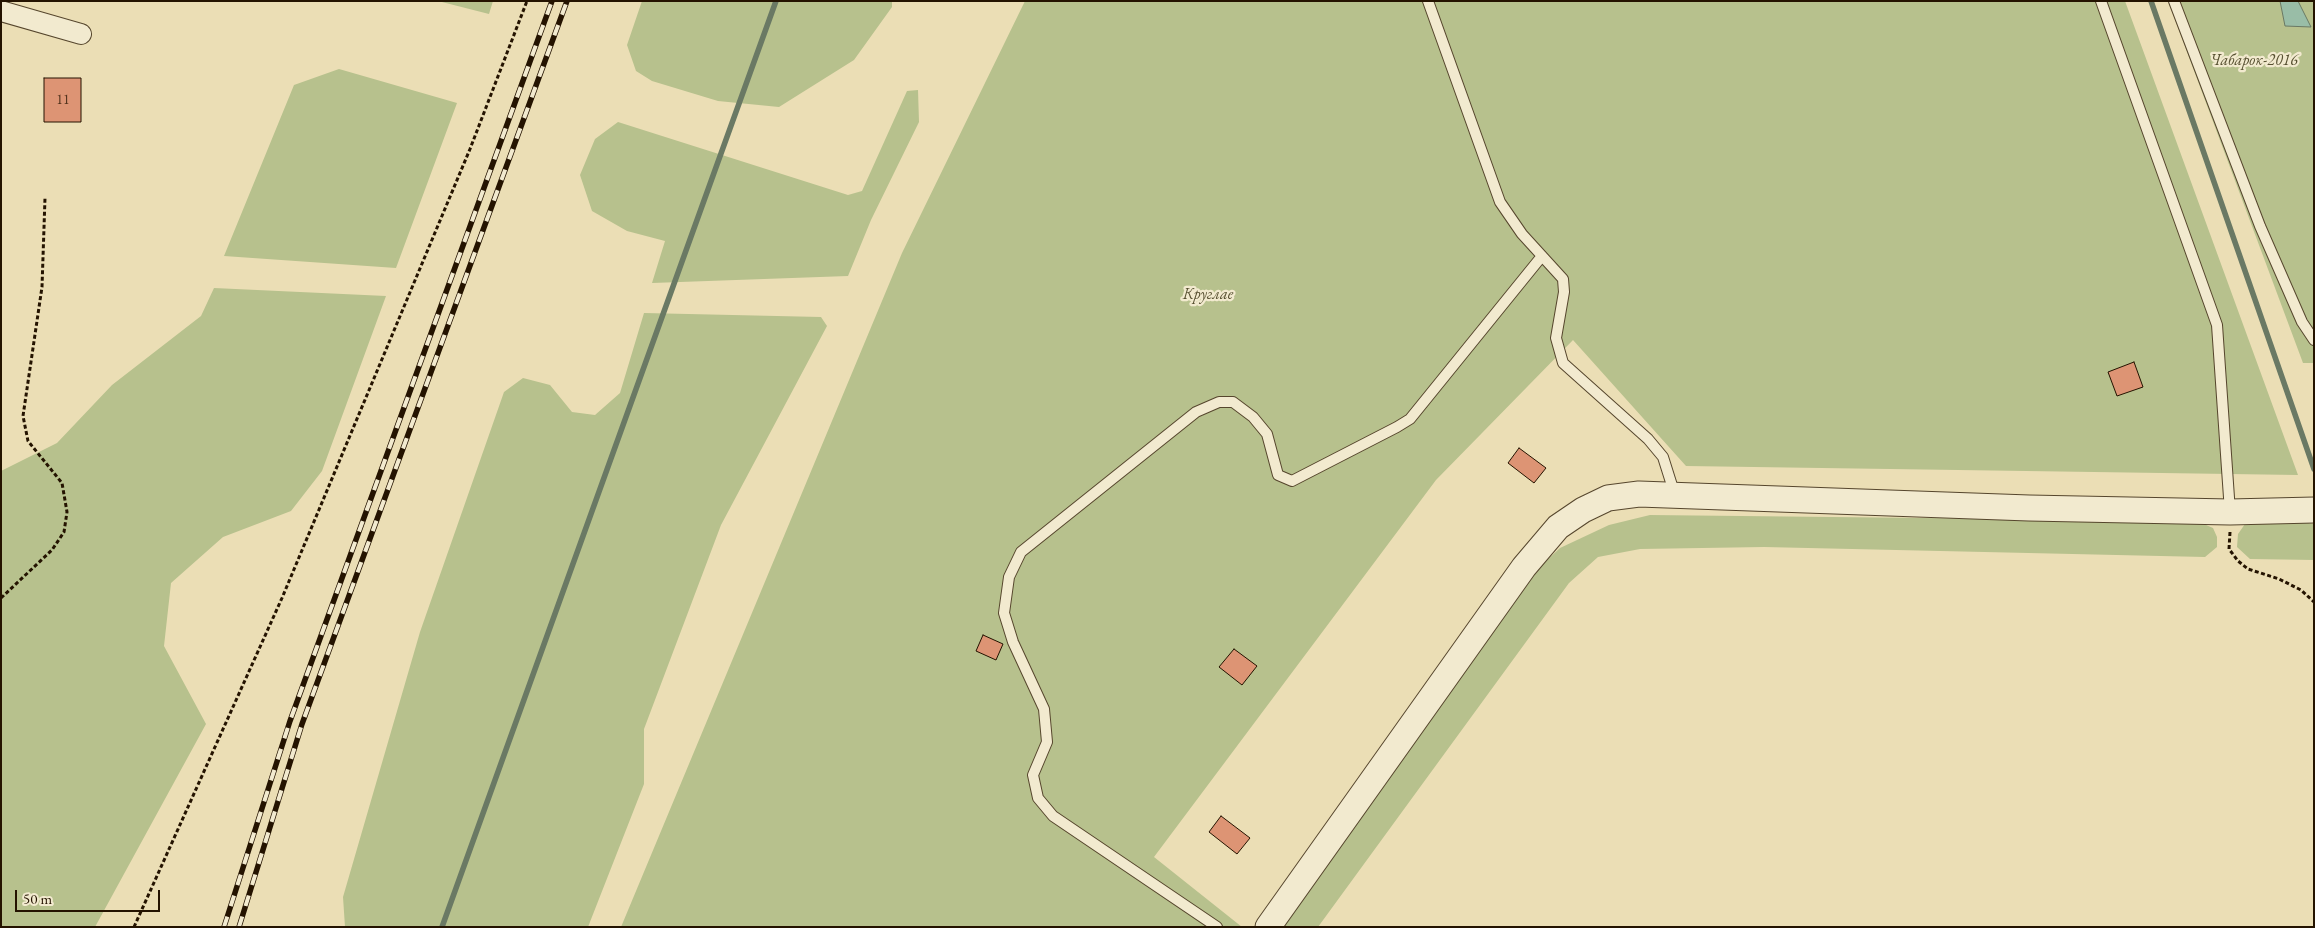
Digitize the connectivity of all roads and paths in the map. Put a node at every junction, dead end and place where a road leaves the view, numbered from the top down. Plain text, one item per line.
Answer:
1 (526, 1) edge
2 (1428, 1) edge
3 (2101, 1) edge
4 (2174, 1) edge
5 (1, 11) edge
6 (81, 34) dead end
7 (45, 198) dead end
8 (1542, 256) junction
9 (2314, 340) edge
10 (1676, 496) junction
11 (2307, 510) edge
12 (2230, 512) junction
13 (1, 598) edge
14 (2314, 602) edge
15 (134, 927) edge
16 (1217, 927) edge
17 (1268, 927) edge

1 - 15 path
2 - 8 lane
3 - 12 lane
4 - 9 lane
5 - 6 street
7 - 13 path
8 - 10 lane
8 - 16 lane
10 - 12 street
10 - 17 street
11 - 12 street
12 - 14 path

